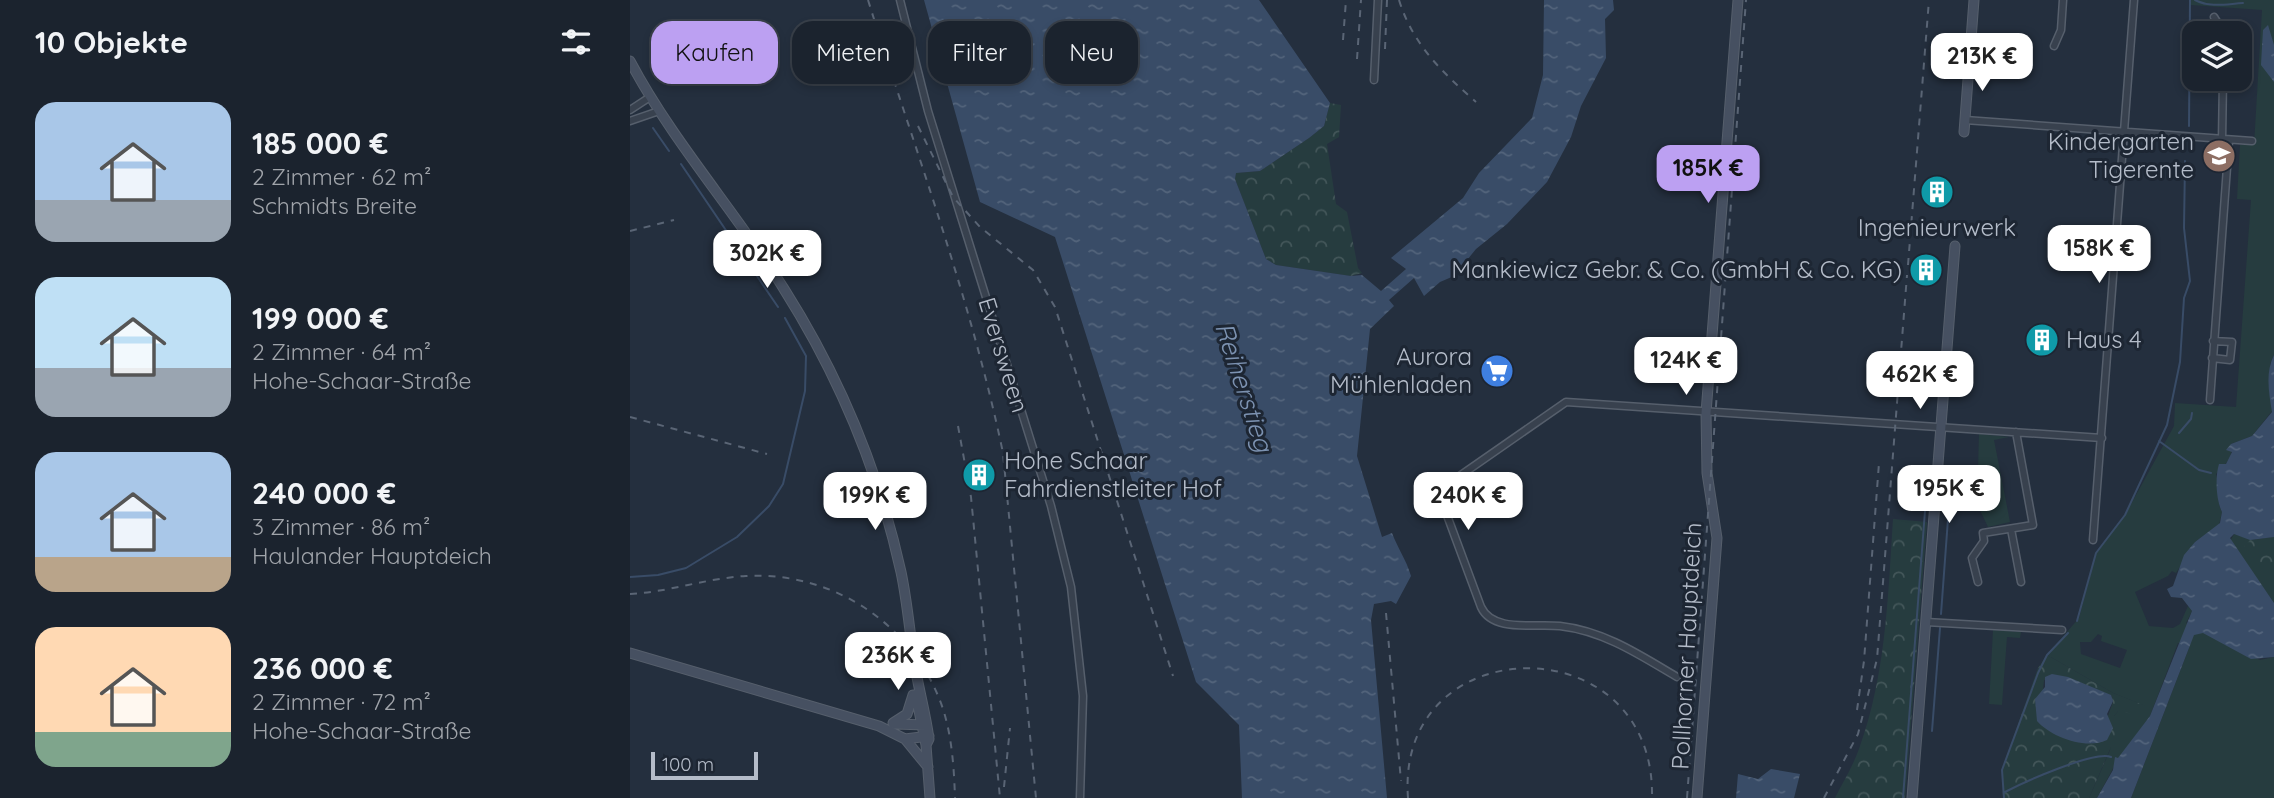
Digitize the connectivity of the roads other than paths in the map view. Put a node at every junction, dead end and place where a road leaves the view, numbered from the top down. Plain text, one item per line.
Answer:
1 (900, 0) edge
2 (1378, 0) edge
3 (1738, 0) edge
4 (1974, 0) edge
5 (2063, 0) edge
6 (2134, 0) edge
7 (2214, 17) dead end
8 (2216, 21) edge
9 (2054, 46) dead end
10 (630, 61) edge
11 (1374, 80) dead end
12 (2224, 91) edge
13 (650, 97) junction
14 (630, 110) edge
15 (659, 111) junction
16 (1965, 120) junction
17 (630, 121) edge
18 (1964, 132) dead end
19 (2124, 134) junction
20 (2226, 140) junction
21 (2252, 141) dead end
22 (1955, 246) dead end
23 (2213, 341) junction
24 (2212, 358) junction
25 (2210, 400) dead end
26 (1706, 413) junction
27 (1942, 426) junction
28 (2016, 432) junction
29 (2102, 438) junction
30 (2011, 529) junction
31 (2093, 540) dead end
32 (1978, 582) dead end
33 (2021, 582) dead end
34 (1926, 622) junction
35 (2062, 629) dead end
36 (630, 653) edge
37 (916, 669) junction
38 (1677, 677) dead end
39 (892, 723) junction
40 (924, 725) junction
41 (879, 726) junction
42 (905, 738) junction
43 (926, 739) junction
44 (929, 769) junction
45 (930, 798) edge
46 (1080, 798) edge
47 (1697, 798) edge
48 (1913, 798) edge

1 - 46 street, Eversween
2 - 11 street
3 - 26 main road, Pollhorner Hauptdeich
4 - 16 main road
5 - 9 street
6 - 19 street
7 - 8 street
10 - 13 main road
12 - 20 street
13 - 14 street
13 - 15 main road
15 - 17 street
15 - 37 main road
16 - 18 main road
16 - 19 street
19 - 20 street
19 - 29 street
20 - 21 street
20 - 23 street
22 - 27 main road
23 - 24 street
23 - 24 street
24 - 25 street
26 - 27 street
26 - 38 street
26 - 47 main road, Pollhorner Hauptdeich
27 - 28 street
27 - 34 main road
28 - 29 street
28 - 30 street
29 - 31 street
30 - 32 street
30 - 33 street
34 - 35 street
34 - 48 main road
36 - 41 main road
37 - 39 main road
37 - 40 main road
39 - 40 main road
39 - 41 main road
40 - 43 main road
41 - 42 main road
42 - 43 main road
42 - 44 main road
43 - 44 main road
44 - 45 main road

